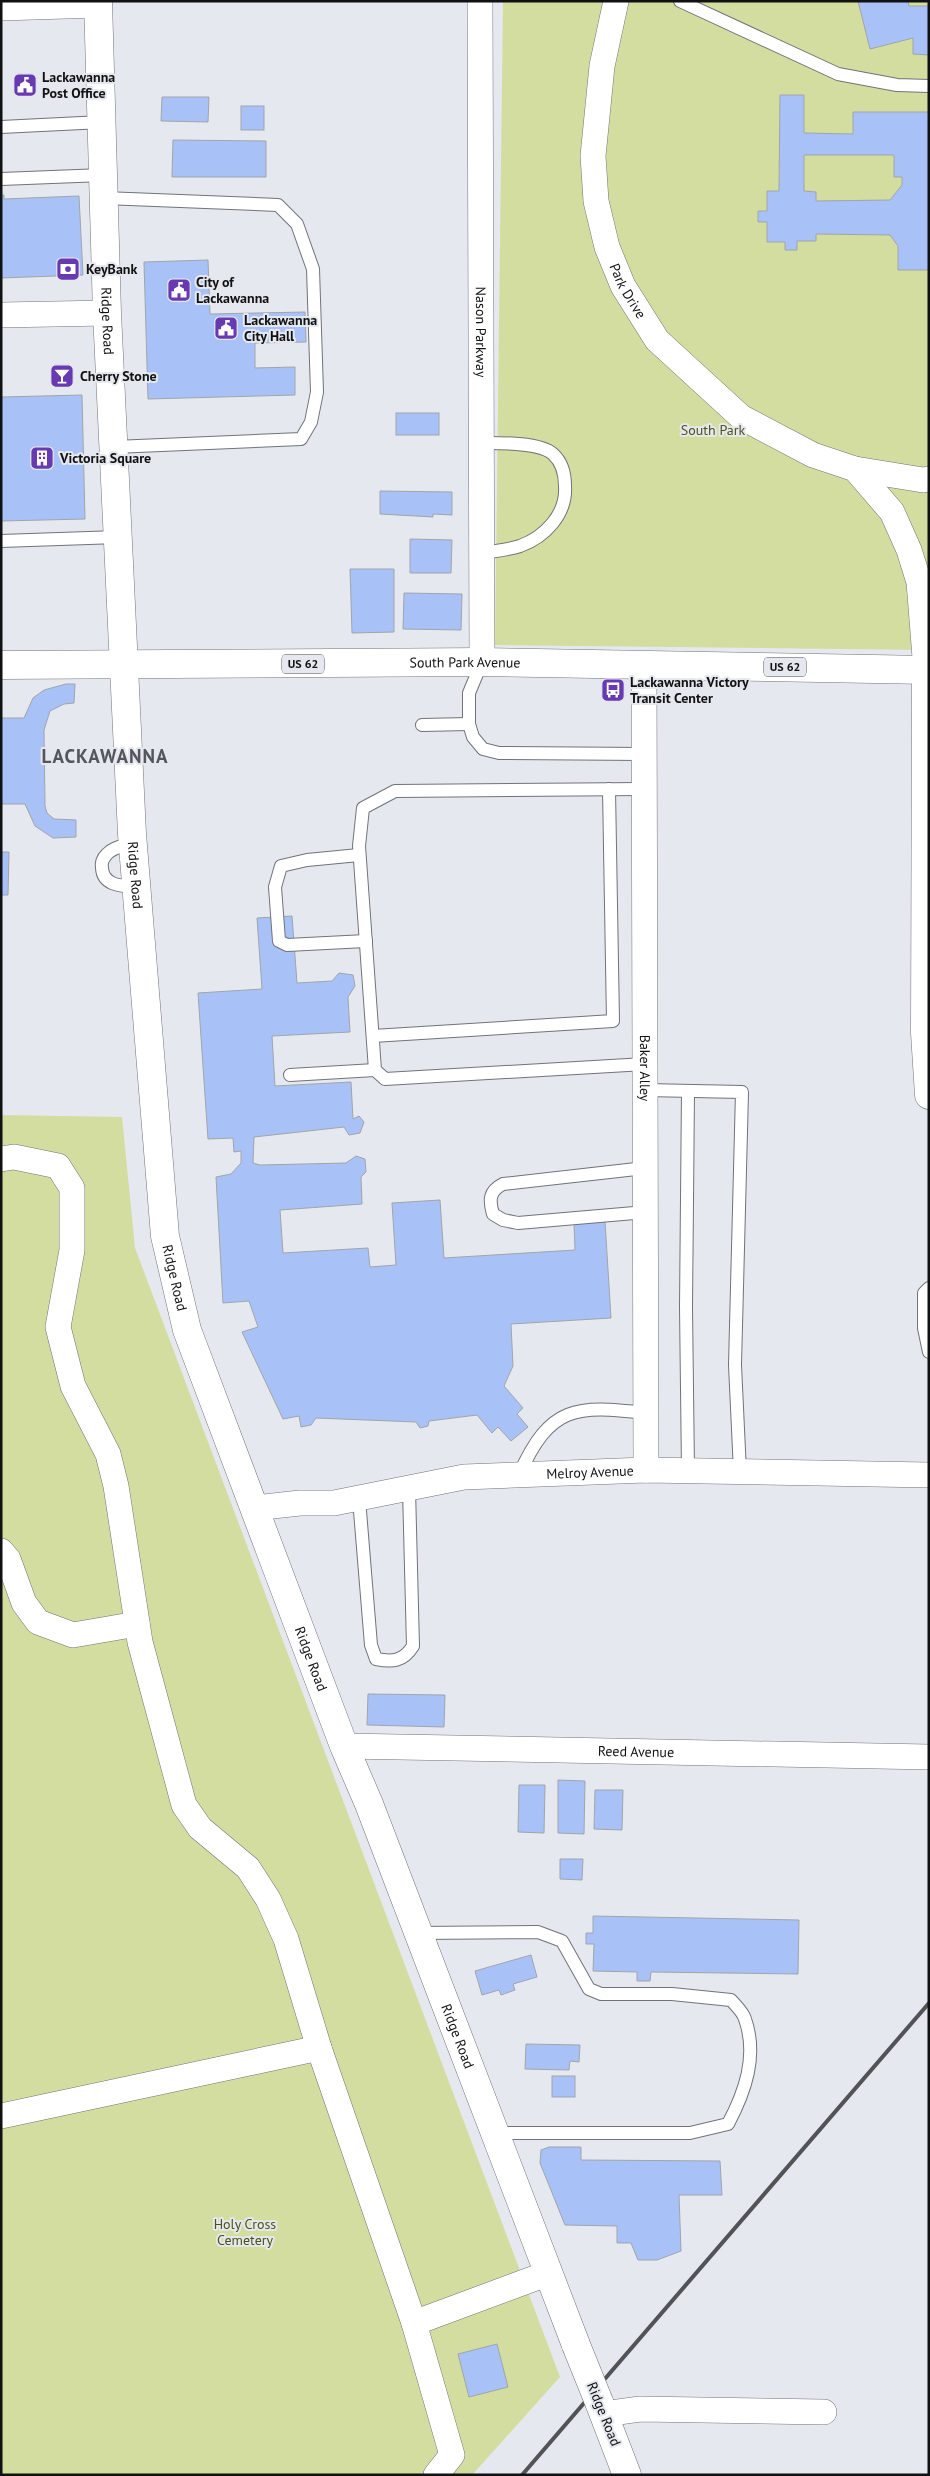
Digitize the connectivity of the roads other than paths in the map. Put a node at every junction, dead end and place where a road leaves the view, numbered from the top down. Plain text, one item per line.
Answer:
1 (480, 1) edge
2 (616, 1) edge
3 (680, 1) edge
4 (98, 3) edge
5 (1, 8) edge
6 (929, 86) edge
7 (102, 122) junction
8 (1, 127) edge
9 (1, 179) edge
10 (103, 187) junction
11 (107, 313) junction
12 (1, 315) edge
13 (482, 443) junction
14 (114, 447) junction
15 (855, 469) junction
16 (929, 479) edge
17 (118, 537) junction
18 (1, 540) edge
19 (482, 553) junction
20 (482, 662) junction
21 (644, 664) junction
22 (1, 665) edge
23 (124, 665) junction
24 (928, 665) edge
25 (469, 724) junction
26 (422, 725) dead end
27 (644, 754) junction
28 (609, 789) junction
29 (644, 789) junction
30 (359, 855) junction
31 (366, 941) junction
32 (373, 1036) junction
33 (645, 1064) junction
34 (375, 1070) junction
35 (290, 1075) dead end
36 (645, 1090) junction
37 (688, 1091) junction
38 (929, 1095) edge
39 (1, 1159) edge
40 (645, 1168) junction
41 (646, 1212) junction
42 (929, 1288) edge
43 (929, 1352) edge
44 (646, 1413) junction
45 (646, 1470) junction
46 (688, 1471) junction
47 (740, 1472) junction
48 (520, 1475) junction
49 (929, 1475) edge
50 (409, 1489) junction
51 (358, 1499) junction
52 (254, 1508) junction
53 (1, 1551) edge
54 (137, 1624) junction
55 (344, 1746) junction
56 (929, 1757) edge
57 (418, 1933) junction
58 (319, 2048) junction
59 (1, 2116) edge
60 (495, 2133) junction
61 (548, 2273) junction
62 (414, 2323) junction
63 (601, 2408) junction
64 (824, 2412) dead end
65 (436, 2475) edge
66 (627, 2475) edge

1 - 13 street, Nason Parkway
2 - 15 street, Park Drive
3 - 6 lane
4 - 5 street
4 - 7 main road, Ridge Road
7 - 8 lane
7 - 10 main road, Ridge Road
9 - 10 lane
10 - 11 main road, Ridge Road
10 - 14 lane
11 - 12 street
11 - 14 main road, Ridge Road
13 - 19 street, Nason Parkway
13 - 19 lane
14 - 17 main road, Ridge Road
15 - 16 street, Park Drive
15 - 24 street
17 - 18 lane
17 - 23 main road, Ridge Road
19 - 20 street, Nason Parkway
20 - 21 main road, South Park Avenue / US 62
20 - 23 main road, South Park Avenue / US 62
20 - 25 lane
21 - 24 main road, South Park Avenue / US 62
21 - 27 street, Baker Alley
22 - 23 main road, South Park Avenue / US 62
23 - 52 main road, Ridge Road
24 - 38 main road
25 - 26 lane
25 - 27 lane
27 - 29 street, Baker Alley
28 - 29 lane
28 - 30 lane
28 - 32 lane
29 - 33 street, Baker Alley
30 - 31 lane
30 - 31 lane
31 - 32 lane
32 - 34 lane
33 - 34 lane
33 - 36 street, Baker Alley
34 - 35 lane
36 - 37 lane
36 - 40 street, Baker Alley
37 - 46 lane
37 - 47 lane
39 - 54 street
40 - 41 street, Baker Alley
40 - 41 lane
41 - 44 street, Baker Alley
42 - 43 lane
44 - 45 street, Baker Alley
44 - 48 lane
45 - 46 street, Melroy Avenue
45 - 48 street, Melroy Avenue
46 - 47 street, Melroy Avenue
47 - 49 street, Melroy Avenue
48 - 50 street, Melroy Avenue
50 - 51 street, Melroy Avenue
50 - 51 lane
51 - 52 street, Melroy Avenue
52 - 55 main road, Ridge Road
53 - 54 street
54 - 58 street
55 - 56 street, Reed Avenue
55 - 57 main road, Ridge Road
57 - 60 main road, Ridge Road
57 - 60 lane
58 - 59 street
58 - 62 street
60 - 61 main road, Ridge Road
61 - 62 street
61 - 63 main road, Ridge Road, bridge
62 - 65 street
63 - 64 street
63 - 66 main road, Ridge Road

